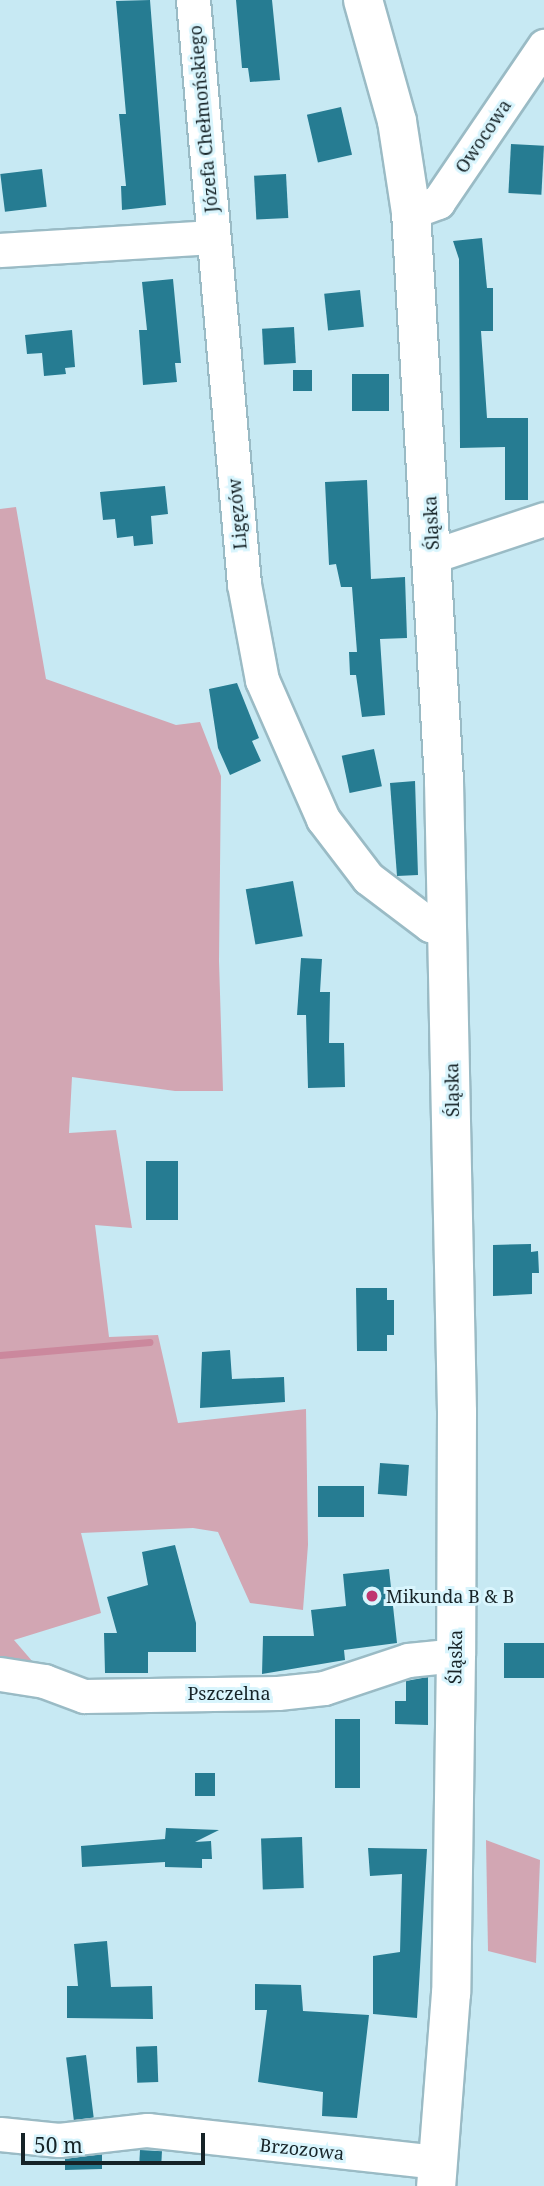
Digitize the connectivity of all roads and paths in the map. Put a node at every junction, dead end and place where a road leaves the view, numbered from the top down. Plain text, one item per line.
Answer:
1 (193, 0) edge
2 (363, 0) edge
3 (544, 46) edge
4 (411, 212) junction
5 (213, 237) junction
6 (0, 250) edge
7 (544, 519) edge
8 (433, 556) junction
9 (449, 931) junction
10 (456, 1655) junction
11 (0, 1674) edge
12 (0, 2134) edge
13 (437, 2174) edge

1 - 5 street, Józefa Chełmońskiego
2 - 4 main road, Śląska
3 - 4 street, Owocowa
4 - 8 main road, Śląska
5 - 6 street
5 - 9 street, Ligęzów
7 - 8 street
8 - 9 main road, Śląska
9 - 10 main road, Śląska
10 - 11 street, Pszczelna
10 - 13 main road, Śląska
12 - 13 street, Brzozowa

